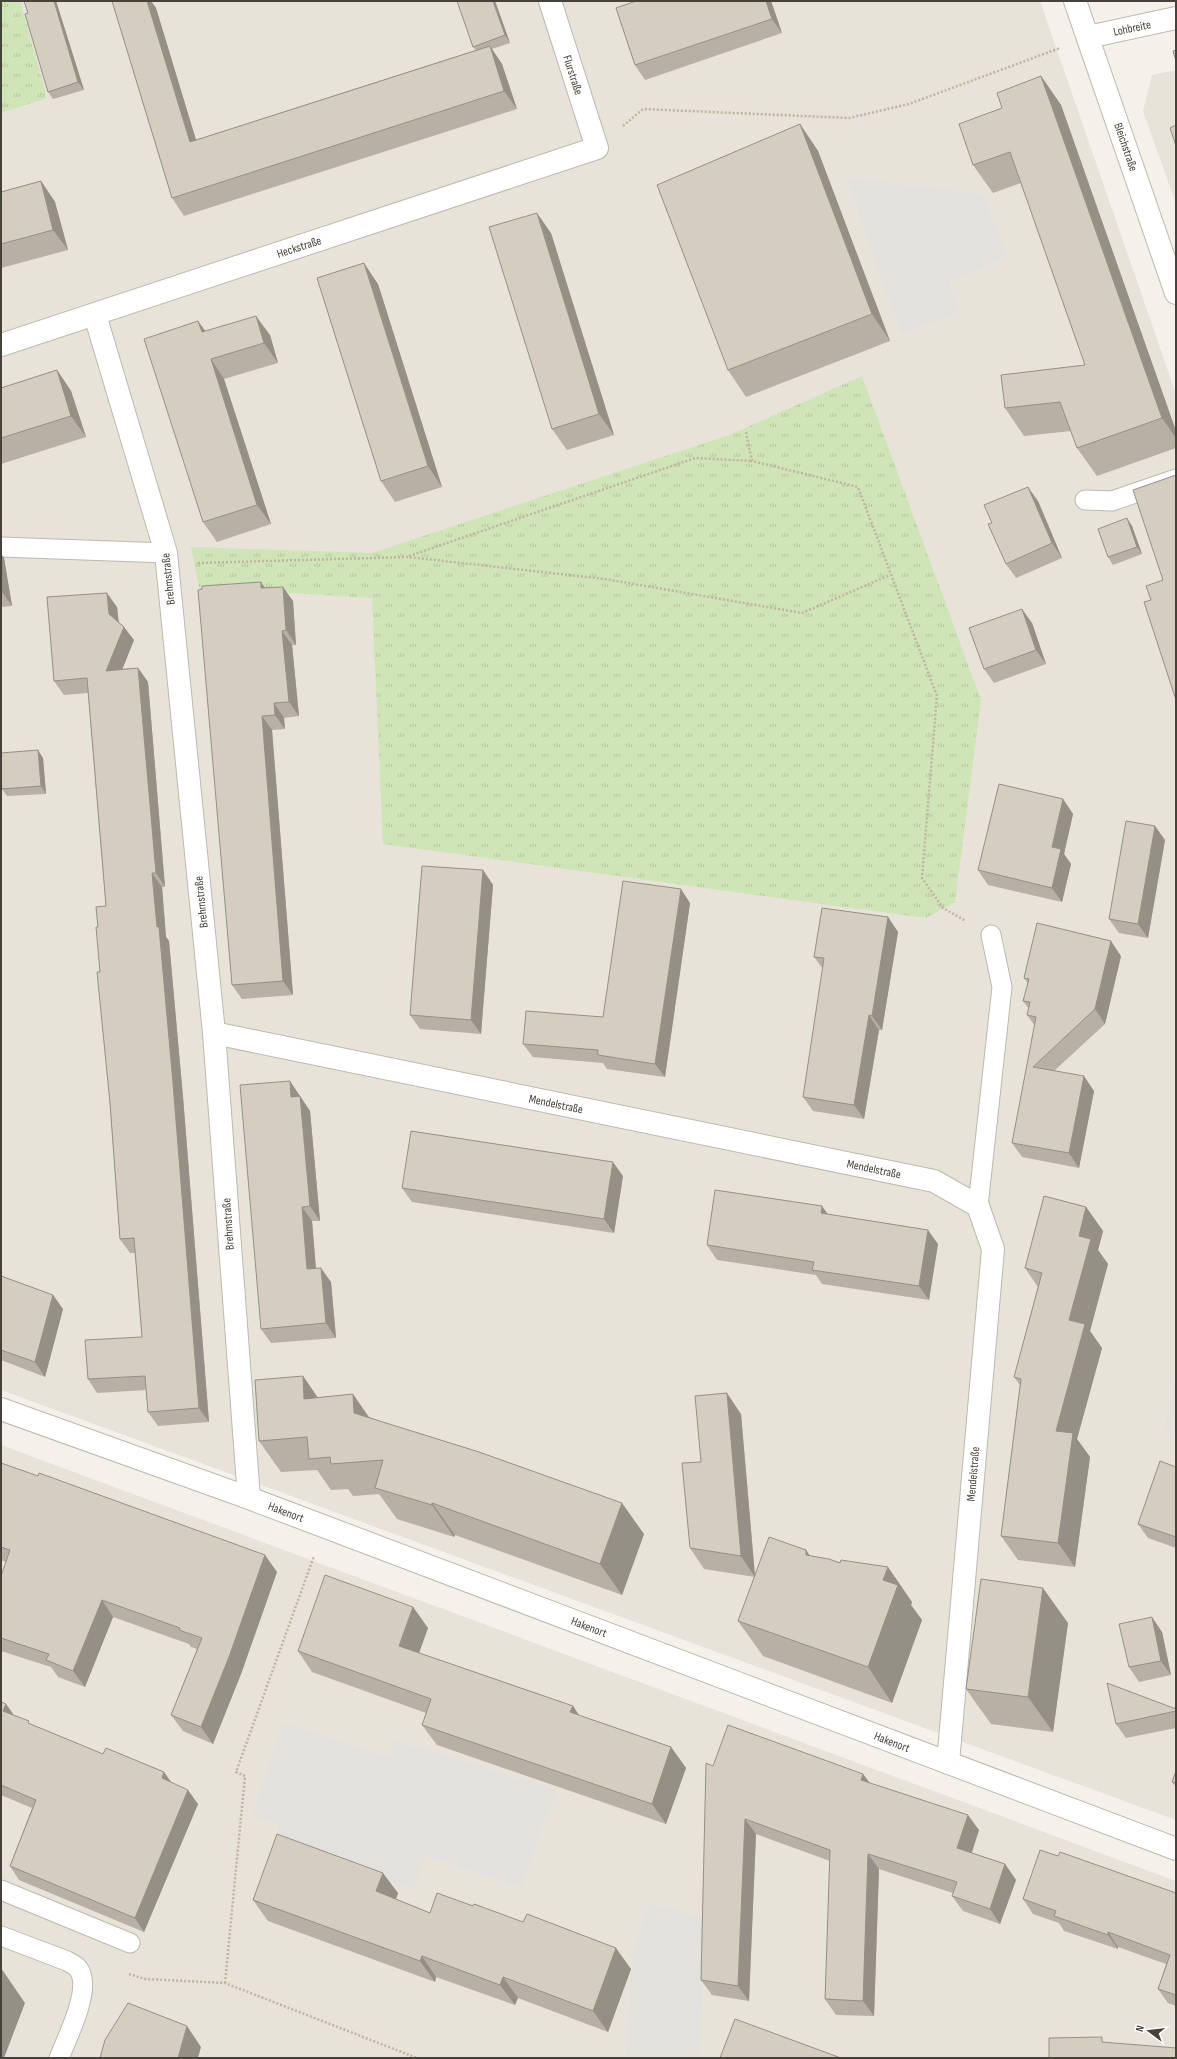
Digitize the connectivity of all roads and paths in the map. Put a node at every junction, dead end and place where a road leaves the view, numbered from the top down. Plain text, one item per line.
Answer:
1 (550, 1) edge
2 (1075, 1) edge
3 (1176, 18) edge
4 (1088, 37) junction
5 (597, 148) junction
6 (1176, 292) edge
7 (95, 315) junction
8 (1, 345) edge
9 (746, 432) dead end
10 (752, 461) junction
11 (1176, 479) edge
12 (1085, 500) dead end
13 (1, 547) edge
14 (408, 557) junction
15 (167, 558) junction
16 (890, 575) junction
17 (991, 935) joint
18 (214, 1033) junction
19 (978, 1206) junction
20 (1, 1409) edge
21 (249, 1498) junction
22 (324, 1527) junction
23 (948, 1763) junction
24 (1176, 1849) edge
25 (1, 1890) edge
26 (1, 1936) edge
27 (130, 1943) dead end
28 (122, 1971) dead end
29 (226, 1983) junction
30 (59, 2058) edge
31 (417, 2058) edge

1 - 5 street, Flurstraße
2 - 4 street, Bleichstraße
3 - 4 street, Lohbreite
4 - 5 path
4 - 6 street, Bleichstraße
5 - 7 street, Heckstraße
7 - 8 street, Heckstraße
7 - 15 street, Brehmstraße
9 - 10 path
10 - 14 path
10 - 16 path
11 - 12 lane
13 - 15 lane
14 - 15 path
14 - 16 path
15 - 18 street, Brehmstraße
16 - 17 path
17 - 19 lane
18 - 19 street, Mendelstraße
18 - 21 street, Brehmstraße
19 - 23 street, Mendelstraße
20 - 21 street, Hakenort
21 - 22 street, Hakenort
22 - 23 street, Hakenort
22 - 29 path
23 - 24 street, Hakenort
25 - 27 lane
26 - 30 lane
28 - 29 path
29 - 31 path

